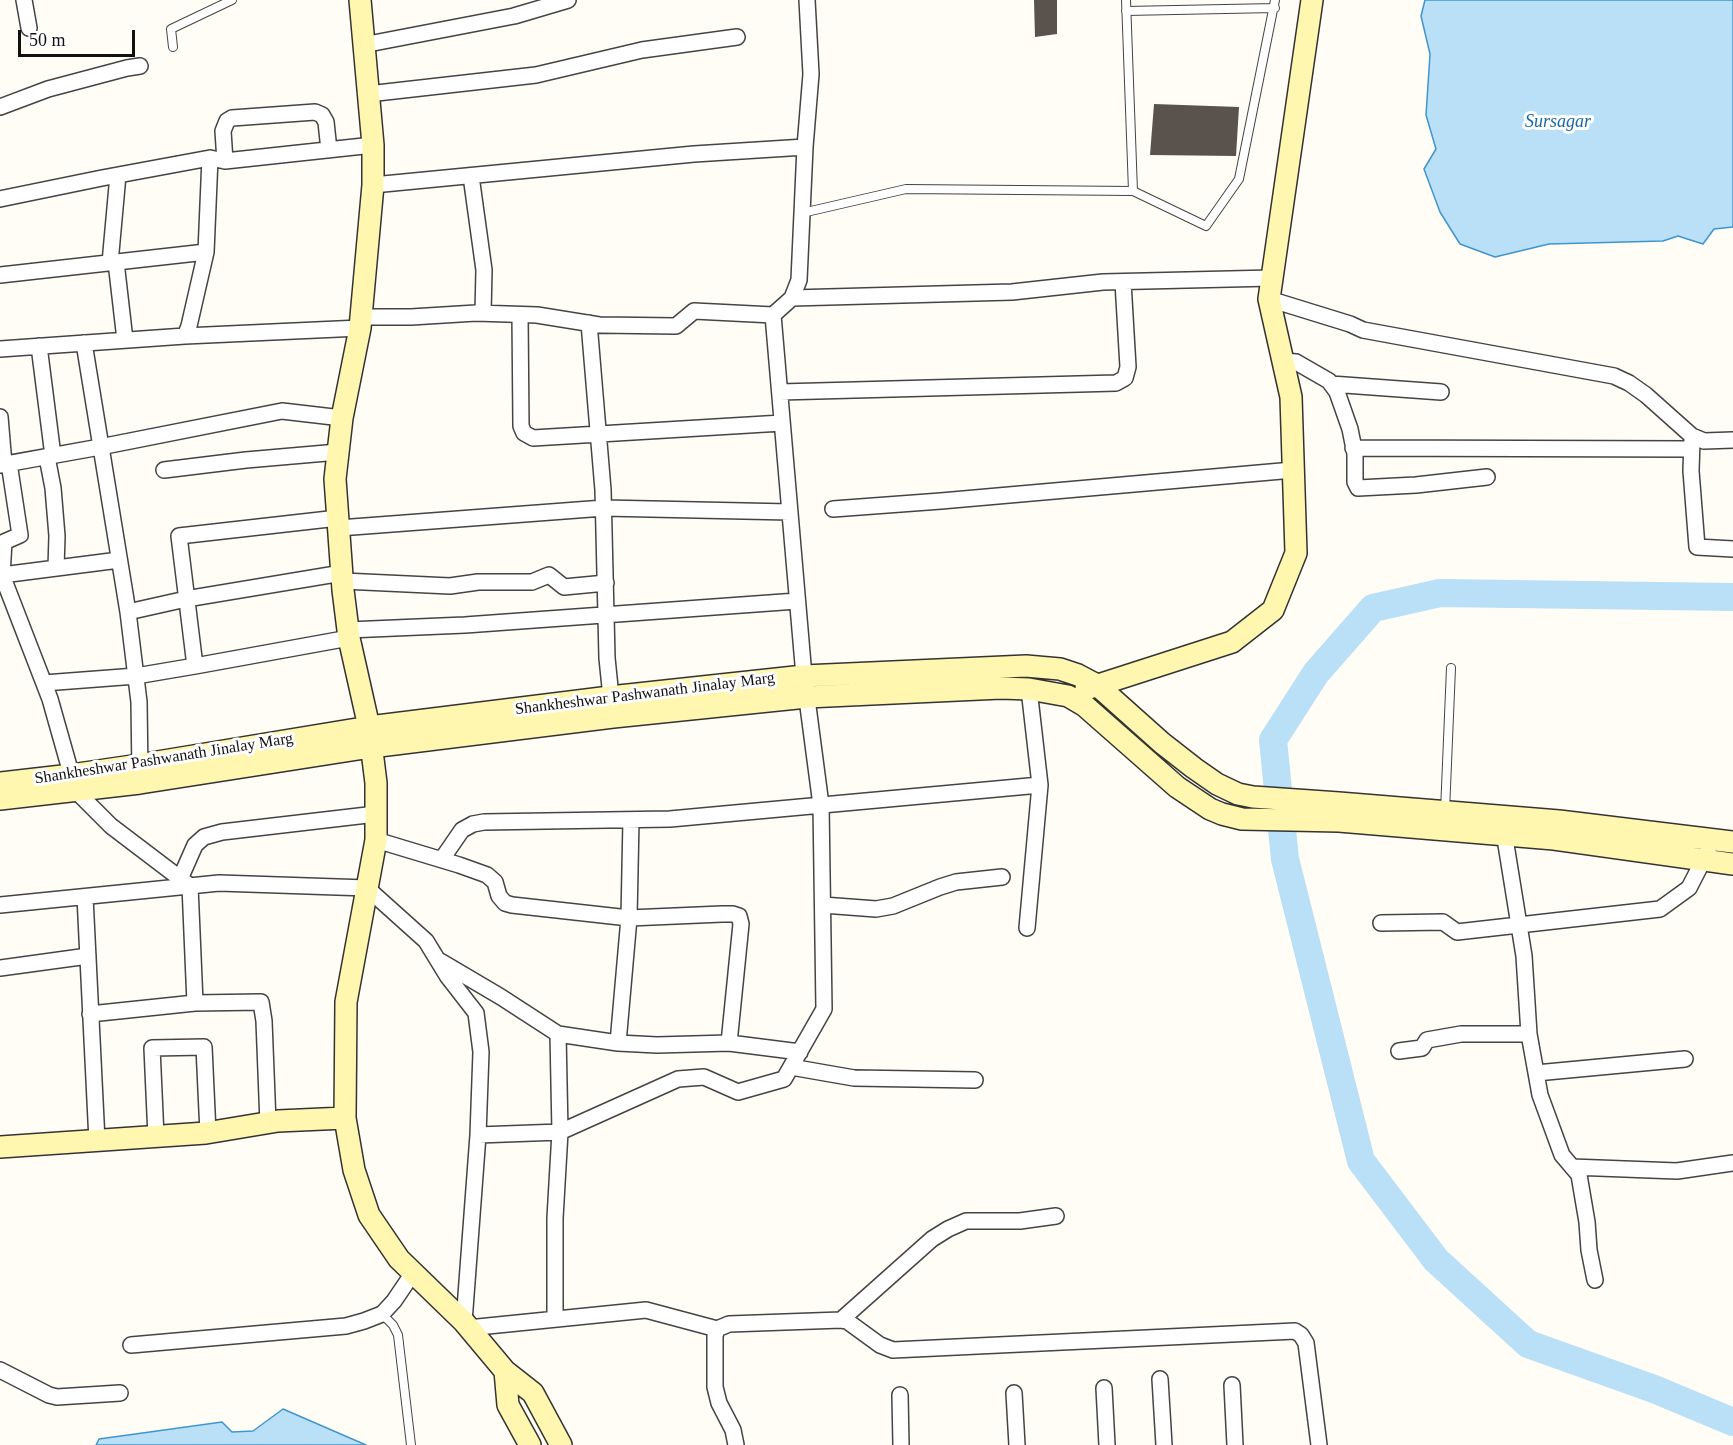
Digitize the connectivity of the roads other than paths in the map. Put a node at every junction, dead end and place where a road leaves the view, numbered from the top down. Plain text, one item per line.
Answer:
1 (24, 0) edge
2 (232, 0) edge
3 (360, 0) edge
4 (568, 0) edge
5 (807, 0) edge
6 (1126, 0) edge
7 (1312, 0) edge
8 (1275, 4) edge
9 (1126, 11) junction
10 (29, 28) dead end
11 (737, 37) dead end
12 (363, 45) junction
13 (174, 47) dead end
14 (140, 66) dead end
15 (368, 94) junction
16 (0, 107) edge
17 (373, 145) junction
18 (805, 147) junction
19 (329, 150) junction
20 (217, 160) junction
21 (118, 175) junction
22 (471, 176) junction
23 (373, 185) junction
24 (1133, 191) junction
25 (0, 199) edge
26 (802, 213) junction
27 (206, 252) junction
28 (113, 262) junction
29 (0, 275) edge
30 (1272, 278) junction
31 (1123, 282) junction
32 (792, 298) junction
33 (1269, 299) junction
34 (483, 313) junction
35 (520, 315) junction
36 (773, 315) junction
37 (361, 322) junction
38 (589, 324) junction
39 (185, 336) junction
40 (125, 340) junction
41 (84, 343) junction
42 (39, 346) junction
43 (0, 349) edge
44 (1283, 361) junction
45 (1331, 384) junction
46 (1441, 392) dead end
47 (780, 393) junction
48 (0, 417) edge
49 (342, 418) junction
50 (782, 423) junction
51 (598, 433) junction
52 (1733, 440) edge
53 (1691, 442) junction
54 (100, 447) junction
55 (1353, 448) junction
56 (338, 452) junction
57 (50, 456) junction
58 (4, 464) edge
59 (164, 470) dead end
60 (1293, 470) junction
61 (1487, 477) dead end
62 (604, 508) junction
63 (833, 509) dead end
64 (790, 512) junction
65 (338, 523) junction
66 (1733, 549) edge
67 (119, 560) junction
68 (56, 568) junction
69 (1, 575) edge
70 (342, 577) junction
71 (606, 583) junction
72 (186, 599) junction
73 (797, 601) junction
74 (128, 612) junction
75 (606, 615) junction
76 (348, 634) junction
77 (195, 666) junction
78 (1451, 668) dead end
79 (136, 676) junction
80 (804, 676) junction
81 (44, 683) junction
82 (1097, 685) junction
83 (1029, 689) junction
84 (1068, 696) junction
85 (807, 697) junction
86 (612, 707) junction
87 (370, 737) junction
88 (140, 774) junction
89 (0, 783) edge
90 (74, 783) junction
91 (1040, 785) junction
92 (0, 799) edge
93 (821, 805) junction
94 (1339, 812) junction
95 (1445, 812) junction
96 (376, 814) junction
97 (631, 820) junction
98 (1503, 826) junction
99 (376, 840) junction
100 (1723, 841) edge
101 (442, 860) junction
102 (1705, 860) junction
103 (1733, 864) edge
104 (1002, 877) dead end
105 (185, 883) junction
106 (367, 888) junction
107 (85, 897) junction
108 (0, 905) edge
109 (823, 905) junction
110 (629, 918) junction
111 (1381, 923) dead end
112 (1520, 924) junction
113 (1027, 928) dead end
114 (88, 956) junction
115 (437, 959) junction
116 (0, 968) edge
117 (195, 1003) junction
118 (90, 1014) junction
119 (558, 1034) junction
120 (1528, 1034) junction
121 (729, 1042) junction
122 (618, 1043) junction
123 (1399, 1051) dead end
124 (800, 1052) junction
125 (1685, 1059) dead end
126 (791, 1067) junction
127 (1536, 1073) junction
128 (975, 1080) dead end
129 (345, 1118) junction
130 (268, 1123) junction
131 (560, 1132) junction
132 (208, 1133) junction
133 (478, 1135) junction
134 (156, 1137) junction
135 (97, 1141) junction
136 (0, 1147) edge
137 (1733, 1163) edge
138 (1572, 1167) junction
139 (1056, 1216) dead end
140 (413, 1273) junction
141 (1595, 1280) dead end
142 (382, 1314) junction
143 (555, 1319) junction
144 (841, 1320) junction
145 (466, 1325) junction
146 (717, 1329) junction
147 (131, 1346) dead end
148 (0, 1369) edge
149 (505, 1371) junction
150 (1160, 1379) dead end
151 (1232, 1385) dead end
152 (1104, 1388) dead end
153 (1014, 1393) dead end
154 (120, 1394) dead end
155 (900, 1395) dead end
156 (411, 1445) edge
157 (530, 1445) edge
158 (561, 1445) edge
159 (736, 1445) edge
160 (901, 1445) edge
161 (1017, 1445) edge
162 (1107, 1445) edge
163 (1164, 1445) edge
164 (1235, 1445) edge
165 (1319, 1445) edge

1 - 10 street
2 - 13 lane
3 - 12 main road
4 - 12 street
5 - 18 street
6 - 9 lane
7 - 30 main road
8 - 9 lane
8 - 24 lane
9 - 24 lane
11 - 15 street
12 - 15 main road
14 - 16 street
15 - 17 main road
17 - 19 street
17 - 23 main road
18 - 22 street
18 - 26 street
19 - 20 street
19 - 20 street
20 - 21 street
20 - 27 street
21 - 25 street
21 - 28 street
22 - 23 street
22 - 34 street
23 - 37 main road
24 - 26 lane
26 - 32 street
27 - 28 street
27 - 39 street
28 - 29 street
28 - 40 street
30 - 31 street
30 - 33 main road
31 - 32 street
31 - 47 street
32 - 36 street
33 - 44 main road
33 - 53 street
34 - 35 street
34 - 37 street
35 - 38 street
35 - 51 street
36 - 38 street
36 - 47 street
37 - 39 street
37 - 49 main road
38 - 51 street
39 - 40 street
40 - 41 street
41 - 42 street
41 - 54 street
42 - 43 street
42 - 57 street
44 - 45 street
44 - 60 main road
45 - 46 street
45 - 55 street
47 - 50 street
48 - 58 street
49 - 54 street
49 - 56 main road
50 - 51 street
50 - 64 street
51 - 62 street
52 - 53 street
53 - 55 street
53 - 66 street
54 - 57 street
54 - 67 street
55 - 61 street
56 - 59 street
56 - 65 main road
57 - 58 street
57 - 68 street
58 - 69 street
60 - 63 street
60 - 82 main road
62 - 64 street
62 - 65 street
62 - 71 street
64 - 73 street
65 - 70 main road
65 - 72 street
67 - 68 street
67 - 74 street
68 - 69 street
69 - 81 street
70 - 71 street
70 - 72 street
70 - 76 main road
71 - 75 street
72 - 74 street
72 - 77 street
73 - 75 street
73 - 80 street
74 - 79 street
75 - 76 street
75 - 86 street
76 - 77 street
76 - 87 main road
77 - 79 street
78 - 95 lane
79 - 81 street
79 - 88 street
80 - 82 main road, Shankheshwar Pashwanath Jinalay Marg
80 - 85 street
80 - 86 main road, Shankheshwar Pashwanath Jinalay Marg
81 - 90 street
82 - 84 main road
82 - 94 main road, Shankheshwar Pashwanath Jinalay Marg
83 - 84 main road
83 - 85 main road
83 - 91 street
84 - 94 main road
85 - 86 main road
85 - 93 street
86 - 87 main road
87 - 88 main road
87 - 96 main road
88 - 90 main road
89 - 90 main road, Shankheshwar Pashwanath Jinalay Marg
90 - 92 main road
90 - 105 street
91 - 93 street
91 - 113 street
93 - 97 street
93 - 109 street
94 - 95 main road
94 - 98 main road
95 - 98 main road
96 - 99 main road
96 - 105 street
97 - 101 street
97 - 110 street
98 - 100 main road
98 - 102 main road
98 - 112 street
99 - 101 street
99 - 106 main road
100 - 102 street
101 - 110 street
102 - 103 main road
102 - 112 street
104 - 109 street
105 - 106 street
105 - 107 street
105 - 117 street
106 - 115 street
106 - 129 main road
107 - 108 street
107 - 114 street
109 - 124 street
110 - 121 street
110 - 122 street
111 - 112 street
112 - 120 street
114 - 116 street
114 - 118 street
115 - 119 street
115 - 133 street
117 - 118 street
117 - 130 street
118 - 135 street
119 - 122 street
119 - 131 street
120 - 123 street
120 - 127 street
121 - 122 street
121 - 124 street
124 - 126 street
125 - 127 street
126 - 128 street
126 - 131 street
127 - 138 street
129 - 130 main road
129 - 140 main road
130 - 132 main road
131 - 133 street
131 - 143 street
132 - 134 main road
132 - 134 street
133 - 145 street
134 - 135 main road
135 - 136 main road
137 - 138 street
138 - 141 street
139 - 144 street
140 - 142 street
140 - 145 main road
142 - 147 street
142 - 156 lane
143 - 145 street
143 - 146 street
144 - 146 street
144 - 165 street
145 - 149 main road
146 - 159 street
148 - 154 street
149 - 157 main road
149 - 158 main road
150 - 163 street
151 - 164 street
152 - 162 street
153 - 161 street
155 - 160 street

